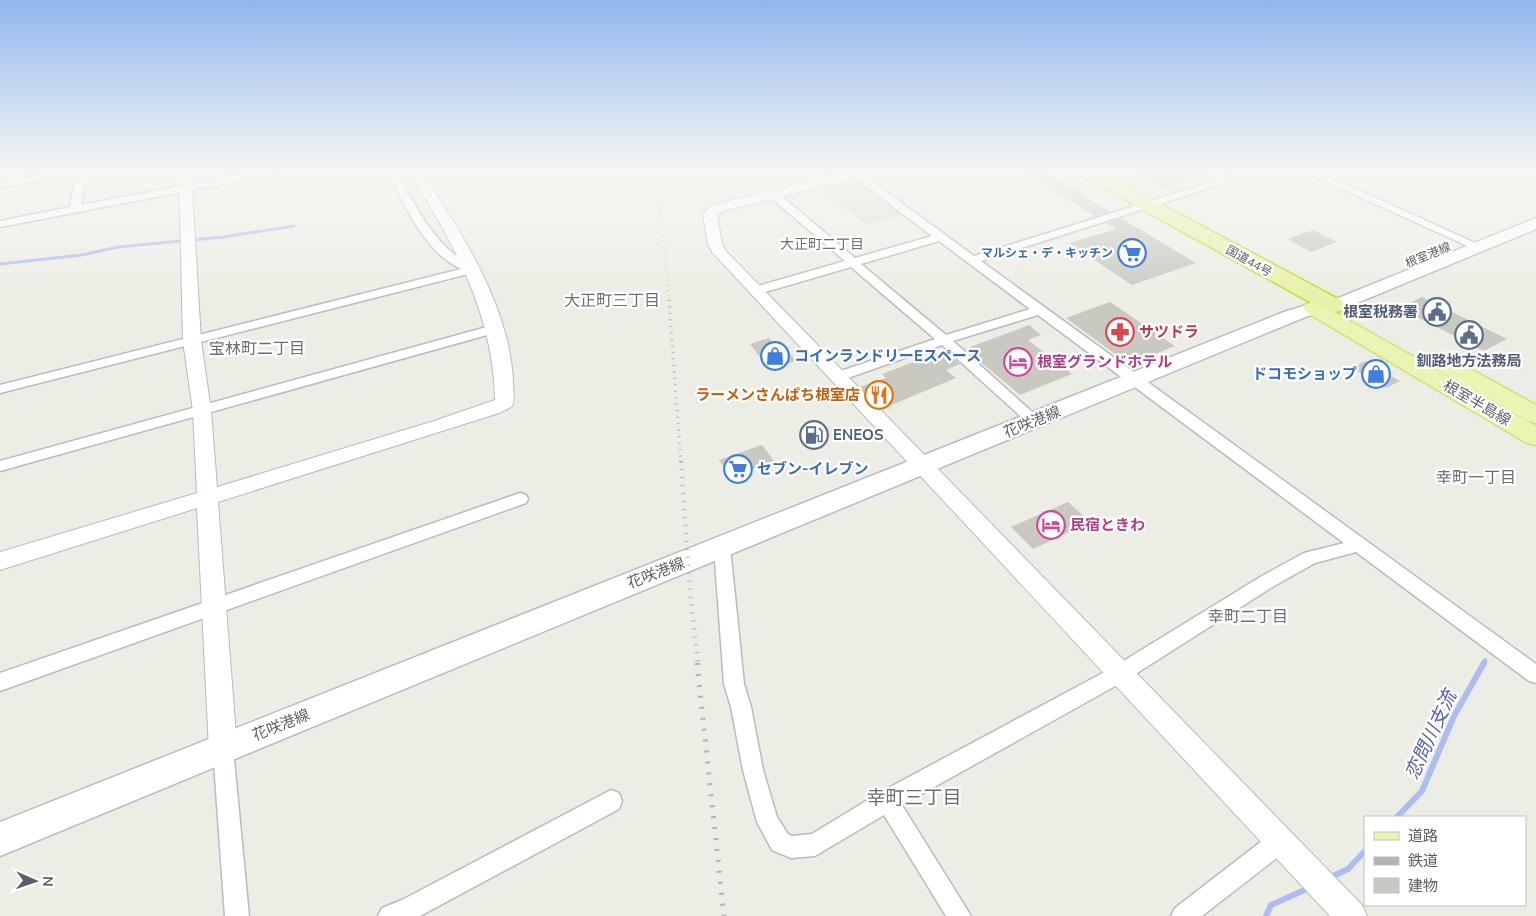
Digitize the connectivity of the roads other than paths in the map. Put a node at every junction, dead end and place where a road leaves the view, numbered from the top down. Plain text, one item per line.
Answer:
1 (55, 214) edge
2 (186, 214) edge
3 (417, 214) edge
4 (441, 214) edge
5 (710, 214) edge
6 (797, 214) edge
7 (911, 214) edge
8 (1121, 214) edge
9 (1155, 214) edge
10 (1405, 214) edge
11 (1530, 214) edge
12 (1536, 223) edge
13 (0, 224) edge
14 (941, 237) junction
15 (1471, 243) junction
16 (972, 260) junction
17 (853, 263) junction
18 (472, 270) junction
19 (756, 291) junction
20 (1322, 304) junction
21 (1040, 310) junction
22 (494, 329) junction
23 (944, 340) junction
24 (192, 341) junction
25 (837, 377) junction
26 (1134, 380) junction
27 (0, 389) edge
28 (202, 411) junction
29 (1536, 415) edge
30 (1034, 421) junction
31 (1536, 437) edge
32 (0, 466) edge
33 (923, 466) junction
34 (208, 498) junction
35 (520, 499) dead end
36 (1359, 545) junction
37 (722, 547) junction
38 (0, 561) edge
39 (214, 605) junction
40 (1119, 674) junction
41 (1536, 675) edge
42 (0, 682) edge
43 (223, 749) junction
44 (611, 801) dead end
45 (887, 801) junction
46 (0, 839) edge
47 (1279, 842) junction
48 (237, 916) edge
49 (390, 916) edge
50 (959, 916) edge
51 (1183, 916) edge
52 (1351, 916) edge

1 - 13 street
2 - 24 street
3 - 18 street
4 - 18 street
5 - 19 street
6 - 17 street
7 - 14 street
8 - 16 street
9 - 20 highway, 国道44号
10 - 15 street
11 - 15 main road, 根室港線
12 - 15 main road, 根室港線
14 - 16 street
14 - 17 street
15 - 20 main road, 根室港線
16 - 21 street
17 - 19 street
17 - 23 street
18 - 22 street
18 - 24 street
19 - 25 street
20 - 26 main road, 花咲港線
20 - 29 main road, 根室半島線
20 - 31 main road, 根室半島線
21 - 23 street
21 - 26 street
22 - 28 street
22 - 34 street
23 - 25 street
23 - 30 street
24 - 27 street
24 - 28 street
25 - 33 street
26 - 30 main road, 花咲港線
26 - 36 street
28 - 32 street
28 - 34 street
30 - 33 main road, 花咲港線
33 - 37 main road, 花咲港線
33 - 40 street
34 - 38 street
34 - 39 street
35 - 39 street
36 - 40 street
36 - 41 street
37 - 43 main road, 花咲港線
37 - 45 street
39 - 42 street
39 - 43 street
40 - 45 street
40 - 47 street
43 - 46 main road, 花咲港線
43 - 48 street
44 - 49 street
45 - 50 street
47 - 51 street
47 - 52 street

